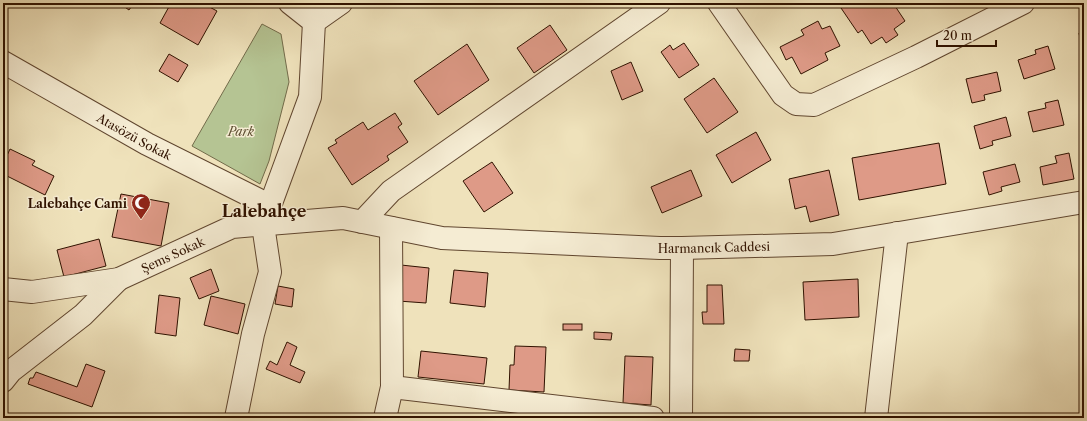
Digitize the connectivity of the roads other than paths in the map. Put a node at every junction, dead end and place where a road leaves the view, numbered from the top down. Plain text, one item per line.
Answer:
1 (290, 3) edge
2 (305, 3) edge
3 (341, 3) edge
4 (660, 3) edge
5 (719, 3) edge
6 (1023, 3) edge
7 (314, 22) junction
8 (3, 62) edge
9 (1084, 202) edge
10 (266, 215) junction
11 (353, 220) junction
12 (391, 228) junction
13 (897, 233) junction
14 (682, 248) junction
15 (119, 280) junction
16 (3, 289) edge
17 (3, 380) edge
18 (392, 386) junction
19 (561, 412) edge
20 (236, 418) edge
21 (385, 418) edge
22 (653, 418) edge
23 (681, 418) edge
24 (876, 418) edge

1 - 7 street
2 - 7 street
3 - 7 street
4 - 11 street
5 - 6 street
7 - 10 street
8 - 10 street, Atasözü Sokak
9 - 13 street, Harmancık Caddesi
10 - 11 street, Şems Sokak
10 - 15 street, Şems Sokak
10 - 20 street
11 - 12 street, Harmancık Caddesi
12 - 14 street, Harmancık Caddesi
12 - 18 street
13 - 14 street, Harmancık Caddesi
13 - 24 street
14 - 23 street
15 - 16 street, Şems Sokak
15 - 17 street
18 - 19 street
18 - 21 street
19 - 22 street

